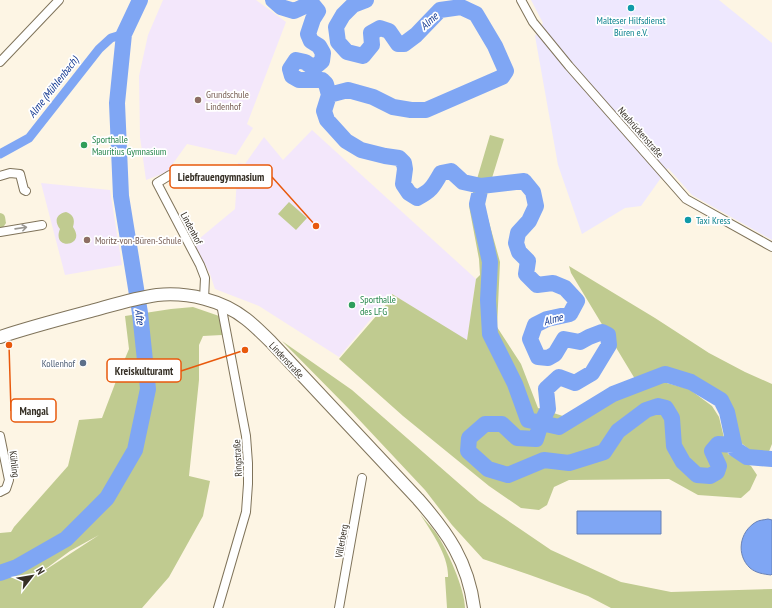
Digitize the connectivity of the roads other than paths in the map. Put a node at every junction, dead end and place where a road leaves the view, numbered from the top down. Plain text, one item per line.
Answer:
1 (59, 0) edge
2 (521, 0) edge
3 (0, 62) edge
4 (170, 175) dead end
5 (0, 176) edge
6 (26, 191) dead end
7 (42, 225) dead end
8 (0, 232) edge
9 (772, 247) edge
10 (204, 299) junction
11 (221, 304) junction
12 (0, 337) edge
13 (0, 436) edge
14 (362, 478) dead end
15 (0, 492) edge
16 (218, 608) edge
17 (339, 608) edge
18 (474, 608) edge

1 - 3 street
2 - 9 street, Neubrückenstraße
4 - 10 street, Lindenhof
5 - 6 street
8 -> 7 street
10 - 11 main road, Lindenstraße
10 - 12 main road, Lindenstraße
11 - 16 street, Ringstraße
11 - 18 main road, Lindenstraße
13 - 15 street, Kühling
14 - 17 street, Villerberg

